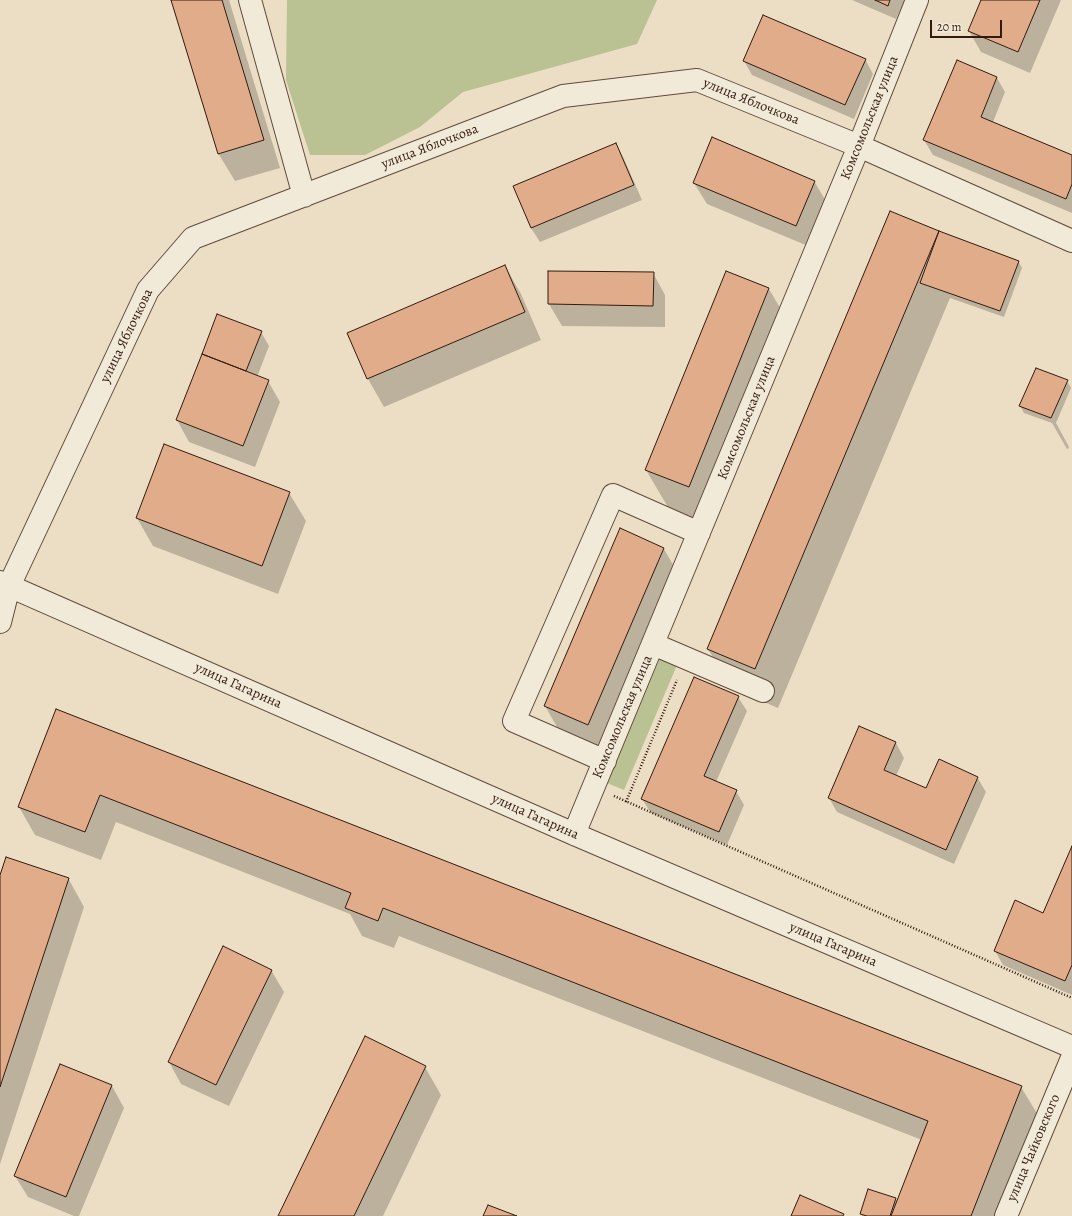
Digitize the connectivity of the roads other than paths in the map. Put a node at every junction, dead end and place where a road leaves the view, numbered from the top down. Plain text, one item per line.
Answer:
1 (250, 0) edge
2 (917, 0) edge
3 (859, 146) junction
4 (304, 196) junction
5 (1072, 241) edge
6 (699, 533) junction
7 (4, 584) edge
8 (0, 622) edge
9 (653, 644) junction
10 (763, 690) dead end
11 (605, 761) junction
12 (574, 834) junction
13 (1072, 1047) edge
14 (1072, 1058) edge
15 (1006, 1216) edge

1 - 4 street
2 - 3 street, Комсомольская улица
3 - 4 street, улица Яблочкова
3 - 5 street, улица Яблочкова
3 - 6 street, Комсомольская улица
4 - 7 street, улица Яблочкова
6 - 9 street, Комсомольская улица
6 - 11 street
7 - 8 street, улица Яблочкова
7 - 12 street, улица Гагарина
9 - 10 street
9 - 11 street, Комсомольская улица
11 - 12 street, Комсомольская улица
12 - 13 street, улица Гагарина
14 - 15 street, улица Чайковского

